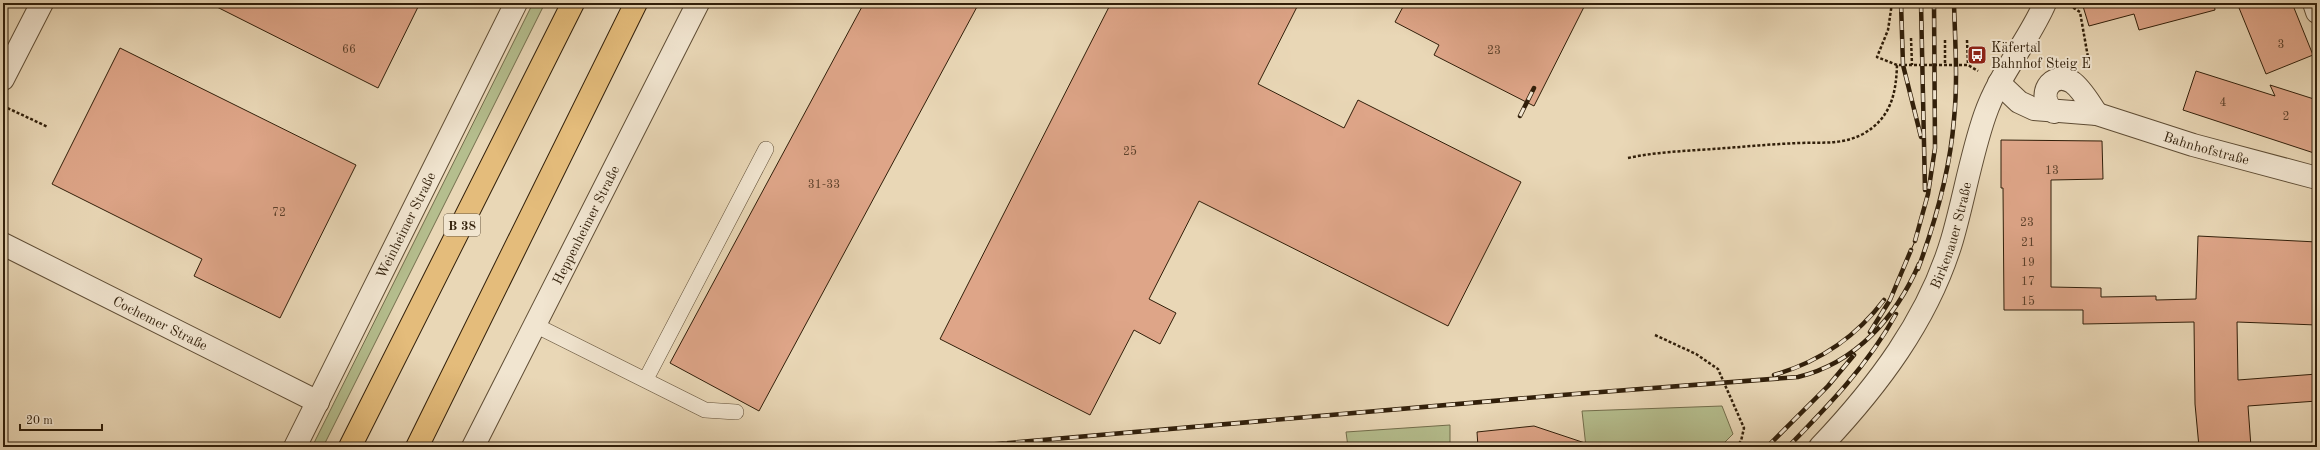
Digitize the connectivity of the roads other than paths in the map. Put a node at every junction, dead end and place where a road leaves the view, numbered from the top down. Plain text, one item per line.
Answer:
1 (42, 3) edge
2 (516, 3) edge
3 (573, 3) edge
4 (636, 3) edge
5 (698, 3) edge
6 (2045, 3) edge
7 (2314, 3) edge
8 (2317, 12) edge
9 (3, 79) edge
10 (1999, 83) junction
11 (2054, 112) junction
12 (2097, 114) junction
13 (766, 149) dead end
14 (2317, 178) edge
15 (3, 244) edge
16 (535, 325) junction
17 (646, 379) junction
18 (318, 402) junction
19 (736, 412) dead end
20 (295, 447) edge
21 (350, 447) edge
22 (416, 447) edge
23 (474, 447) edge
24 (1820, 447) edge

1 - 9 street
2 - 18 street, Weinheimer Straße
3 - 21 highway, B 38
4 - 22 highway
5 - 16 street, Heppenheimer Straße
6 - 10 street, Birkenauer Straße
7 - 8 street
10 - 11 street, Bahnhofstraße
10 - 24 street, Birkenauer Straße
11 - 12 street, Bahnhofstraße
11 - 12 street
12 - 14 street, Bahnhofstraße
13 - 17 lane
15 - 18 street, Cochemer Straße
16 - 17 lane
16 - 23 street, Heppenheimer Straße
17 - 19 lane
18 - 20 street, Weinheimer Straße

